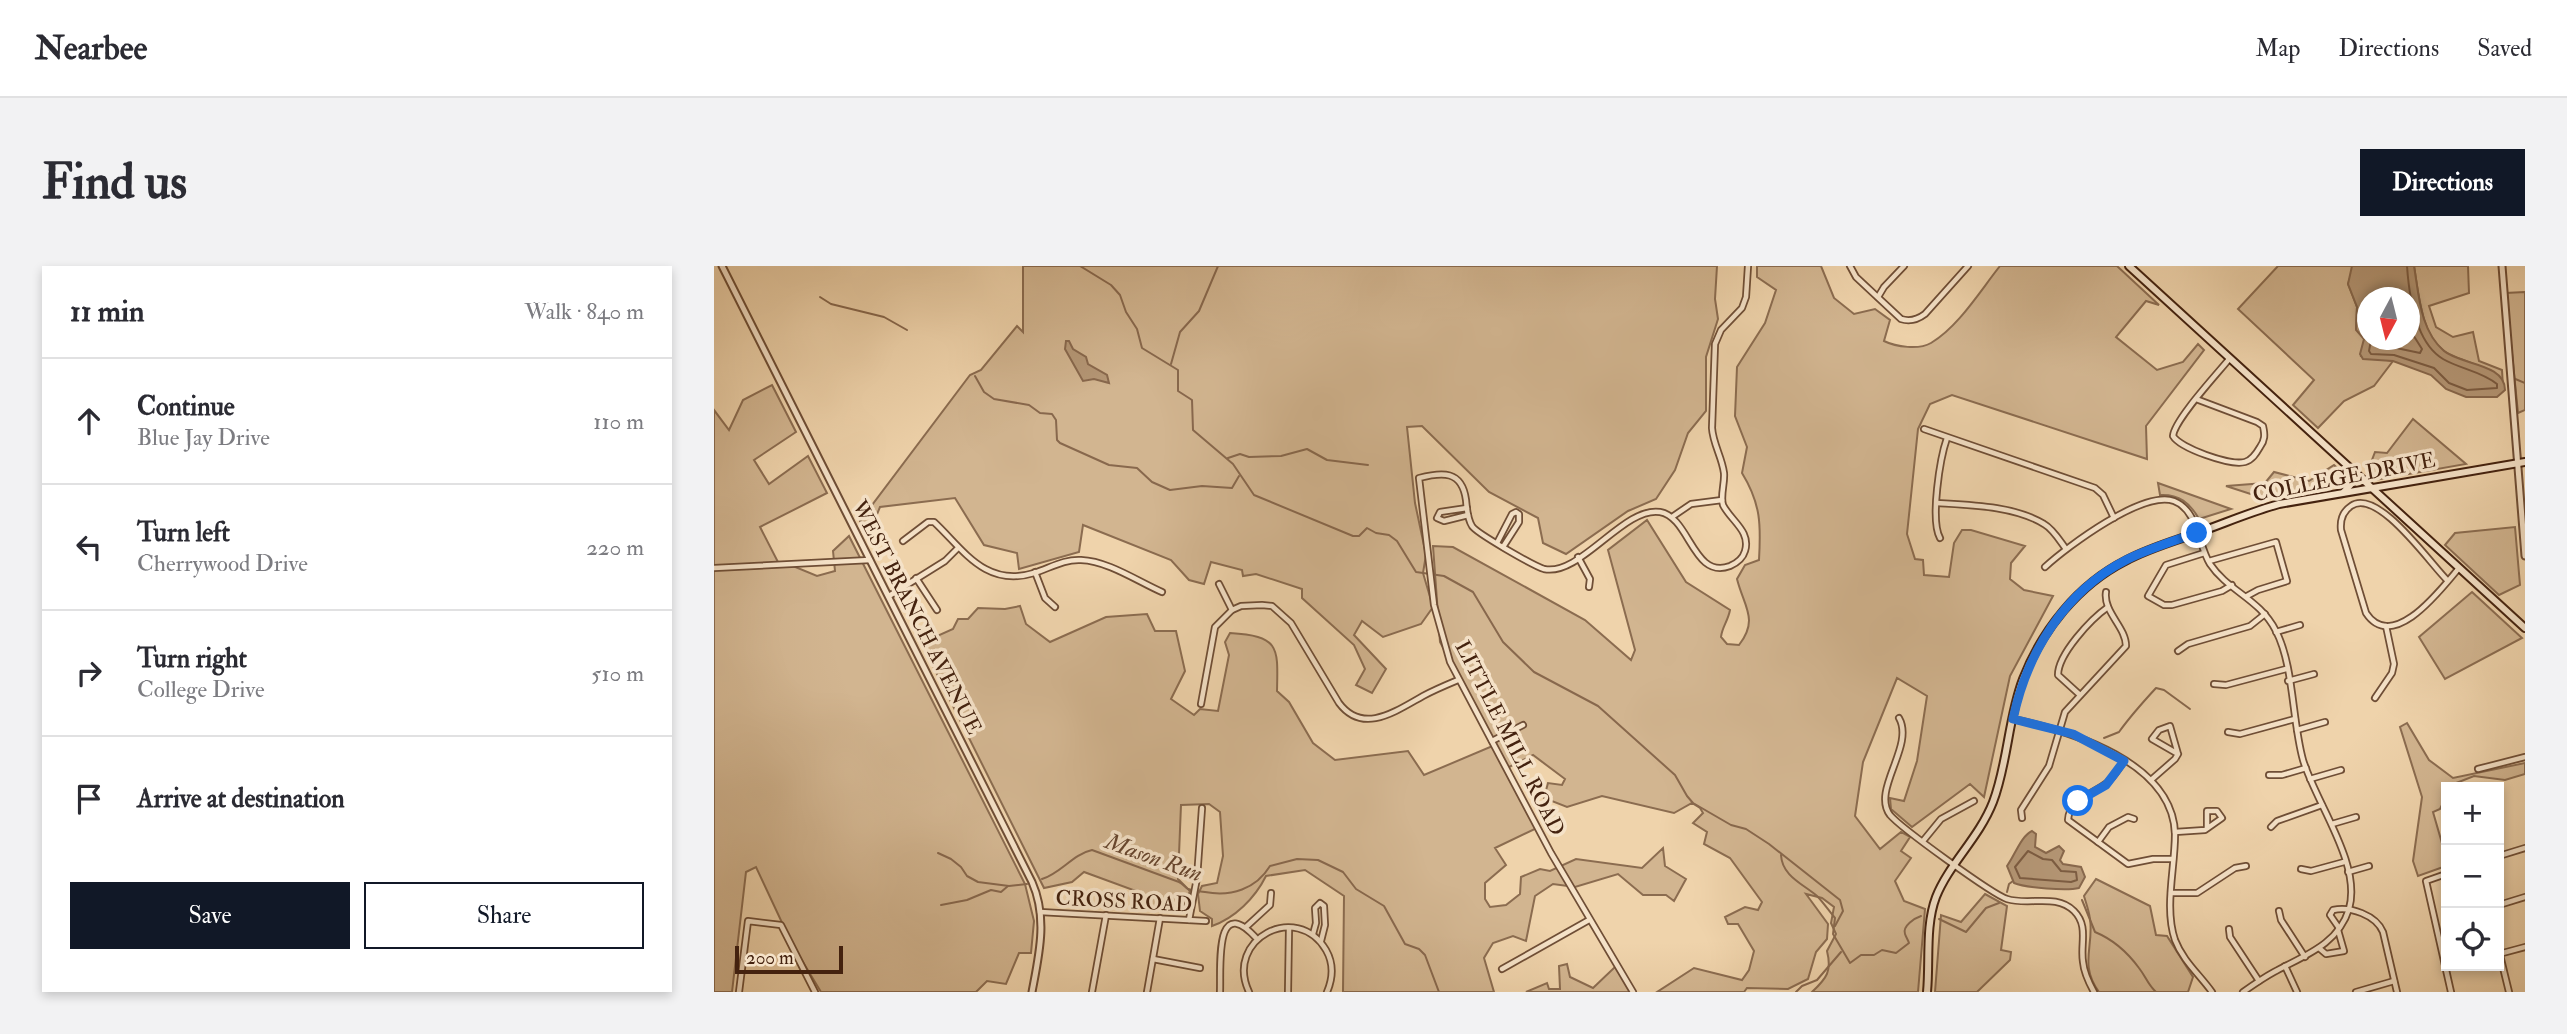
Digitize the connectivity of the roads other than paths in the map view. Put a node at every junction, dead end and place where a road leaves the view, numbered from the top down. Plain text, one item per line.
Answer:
1 (722, 266) edge
2 (1748, 266) edge
3 (1850, 266) edge
4 (1904, 266) edge
5 (1968, 266) edge
6 (2129, 266) edge
7 (2502, 266) edge
8 (1878, 297) junction
9 (2230, 358) junction
10 (2196, 399) junction
11 (1924, 429) dead end
12 (1947, 438) junction
13 (2525, 462) edge
14 (2344, 464) junction
15 (2517, 464) junction
16 (2395, 484) junction
17 (2370, 488) junction
18 (2343, 493) junction
19 (1722, 500) junction
20 (1937, 503) junction
21 (1467, 508) junction
22 (2393, 508) junction
23 (1468, 515) junction
24 (1672, 517) junction
25 (2114, 518) junction
26 (2197, 533) junction
27 (1940, 538) dead end
28 (903, 541) dead end
29 (1497, 543) junction
30 (1503, 547) junction
31 (958, 548) junction
32 (2066, 549) junction
33 (2204, 552) junction
34 (2525, 556) edge
35 (1578, 557) junction
36 (871, 559) junction
37 (2209, 561) junction
38 (2045, 567) dead end
39 (714, 568) edge
40 (2459, 568) junction
41 (1035, 572) junction
42 (916, 578) junction
43 (2448, 581) junction
44 (1219, 584) dead end
45 (2232, 585) junction
46 (1589, 587) dead end
47 (1162, 592) dead end
48 (2106, 593) dead end
49 (889, 596) junction
50 (2247, 596) junction
51 (1055, 607) dead end
52 (2108, 607) junction
53 (937, 610) dead end
54 (1232, 610) junction
55 (2265, 614) junction
56 (2300, 625) dead end
57 (2386, 626) junction
58 (2525, 628) edge
59 (2276, 632) junction
60 (2178, 651) dead end
61 (2286, 669) junction
62 (2314, 674) dead end
63 (1458, 680) junction
64 (2288, 681) junction
65 (2214, 684) dead end
66 (2080, 695) junction
67 (2375, 698) dead end
68 (1201, 704) dead end
69 (1899, 718) dead end
70 (2013, 719) junction
71 (2295, 719) junction
72 (2325, 722) dead end
73 (1523, 725) dead end
74 (2059, 730) junction
75 (2297, 730) junction
76 (2228, 732) dead end
77 (1492, 741) junction
78 (2178, 754) junction
79 (2525, 757) edge
80 (2124, 761) junction
81 (2306, 768) junction
82 (2341, 769) dead end
83 (2478, 769) dead end
84 (2269, 775) dead end
85 (2310, 779) junction
86 (2151, 780) junction
87 (1974, 800) dead end
88 (2322, 805) junction
89 (1202, 808) dead end
90 (2356, 817) dead end
91 (2022, 818) dead end
92 (2134, 819) dead end
93 (2332, 824) junction
94 (2271, 827) dead end
95 (2207, 828) dead end
96 (2175, 832) junction
97 (1923, 841) junction
98 (2098, 842) junction
99 (2525, 848) edge
100 (2504, 854) edge
101 (2173, 859) junction
102 (2344, 862) junction
103 (1955, 865) junction
104 (2246, 866) dead end
105 (2369, 866) dead end
106 (2301, 869) dead end
107 (2348, 872) junction
108 (2441, 876) edge
109 (1271, 893) dead end
110 (2171, 893) junction
111 (2525, 897) edge
112 (2504, 903) edge
113 (2348, 910) junction
114 (2279, 911) dead end
115 (1040, 912) junction
116 (1106, 915) junction
117 (1160, 918) junction
118 (1189, 920) junction
119 (1589, 920) junction
120 (1206, 921) dead end
121 (1247, 927) junction
122 (1289, 929) junction
123 (2229, 929) dead end
124 (2338, 929) junction
125 (1313, 934) junction
126 (1257, 939) junction
127 (1321, 942) junction
128 (2525, 947) edge
129 (2319, 948) junction
130 (2504, 952) edge
131 (2305, 957) junction
132 (1153, 959) junction
133 (2285, 966) junction
134 (1200, 968) dead end
135 (1502, 969) dead end
136 (2504, 971) edge
137 (2259, 981) junction
138 (2395, 981) junction
139 (739, 992) edge
140 (815, 992) edge
141 (1032, 992) edge
142 (1092, 992) edge
143 (1147, 992) edge
144 (1220, 992) edge
145 (1249, 992) edge
146 (1288, 992) edge
147 (1327, 992) edge
148 (1633, 992) edge
149 (1927, 992) edge
150 (2095, 992) edge
151 (2212, 992) edge
152 (2243, 992) edge
153 (2297, 992) edge
154 (2356, 992) edge
155 (2397, 992) edge
156 (2451, 992) edge
157 (2509, 992) edge

1 - 36 street, WEST BRANCH AVENUE
2 - 19 street
3 - 8 street
4 - 8 street
5 - 8 street
6 - 9 main road
7 - 15 street
9 - 10 street
9 - 14 main road
10 - 10 street
11 - 12 street
12 - 20 street
12 - 25 street
13 - 15 main road, COLLEGE DRIVE
14 - 17 main road
14 - 18 main road
15 - 16 main road, COLLEGE DRIVE
15 - 34 street
16 - 17 main road, COLLEGE DRIVE
16 - 22 main road
17 - 18 main road, COLLEGE DRIVE
17 - 22 main road
18 - 26 main road, COLLEGE DRIVE
19 - 24 street
19 - 24 street
20 - 27 street
20 - 32 street
21 - 23 street
21 - 23 street
21 - 63 street, LITTLE MILL ROAD
22 - 40 main road
23 - 29 street
24 - 35 street
25 - 26 street
25 - 32 street
26 - 33 street
26 - 70 main road, COLLEGE DRIVE
28 - 31 street
29 - 30 street
29 - 30 street
30 - 35 street
31 - 41 street
31 - 42 street
32 - 38 street
33 - 37 street
33 - 45 street
35 - 46 street
36 - 39 street
36 - 49 street, WEST BRANCH AVENUE
37 - 45 street
37 - 50 street
40 - 43 street
40 - 58 main road
41 - 47 street
41 - 51 street
42 - 49 street
42 - 53 street
43 - 57 street
43 - 57 street
44 - 54 street
45 - 50 street
48 - 52 street
49 - 115 street, WEST BRANCH AVENUE
50 - 55 street
52 - 66 street
52 - 66 street
54 - 63 street
54 - 68 street
55 - 59 street
55 - 60 street
56 - 59 street
57 - 67 street
59 - 61 street
61 - 64 street
61 - 65 street
62 - 64 street
63 - 77 street, LITTLE MILL ROAD
64 - 71 street
66 - 74 street
69 - 97 street
70 - 74 street
70 - 103 main road, COLLEGE DRIVE
71 - 75 street
71 - 76 street
72 - 75 street
73 - 77 street
74 - 80 street
74 - 91 street
75 - 81 street
77 - 119 street, LITTLE MILL ROAD
78 - 78 street
78 - 86 street
79 - 83 street
80 - 86 street
80 - 98 street
81 - 84 street
81 - 85 street
82 - 85 street
85 - 88 street
86 - 96 street
87 - 97 street
88 - 93 street
88 - 94 street
89 - 118 street
90 - 93 street
92 - 98 street
93 - 102 street
95 - 96 street
96 - 101 street
97 - 103 street
98 - 101 street
99 - 100 street
101 - 110 street
102 - 106 street
102 - 107 street
103 - 149 main road, COLLEGE DRIVE
103 - 150 street
104 - 110 street
105 - 107 street
107 - 113 street
108 - 156 street
109 - 121 street
110 - 151 street
111 - 112 street
113 - 124 street
113 - 124 street
113 - 138 street
114 - 131 street
115 - 116 street, CROSS ROAD
115 - 141 street, WEST BRANCH AVENUE
116 - 117 street, CROSS ROAD
116 - 142 street
117 - 118 street, CROSS ROAD
117 - 132 street
118 - 120 street, CROSS ROAD
119 - 135 street
119 - 148 street, LITTLE MILL ROAD
121 - 126 street
121 - 144 street
122 - 125 street
122 - 126 street
122 - 146 street
123 - 137 street
124 - 129 street
124 - 129 street
125 - 127 street
125 - 127 street
126 - 145 street
127 - 147 street
128 - 130 street
129 - 131 street
131 - 133 street
132 - 134 street
132 - 143 street
133 - 137 street
133 - 153 street
136 - 157 street
137 - 152 street
138 - 154 street
138 - 155 street
139 - 140 street

